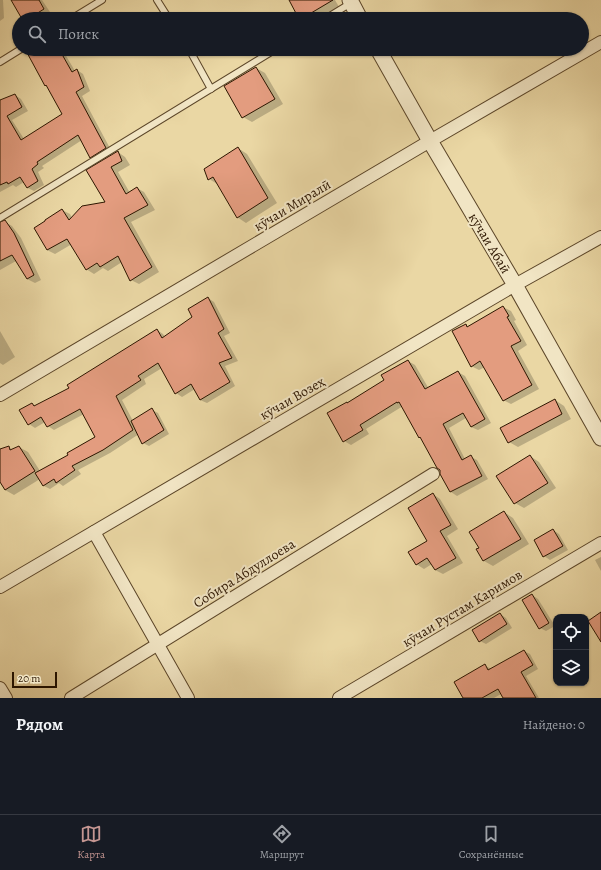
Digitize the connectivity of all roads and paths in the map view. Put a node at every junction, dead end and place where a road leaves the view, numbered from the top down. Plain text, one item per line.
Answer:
1 (102, 0) edge
2 (157, 0) edge
3 (352, 1) edge
4 (82, 12) edge
5 (165, 12) edge
6 (336, 12) edge
7 (357, 12) edge
8 (601, 42) edge
9 (589, 49) edge
10 (12, 55) edge
11 (193, 56) edge
12 (265, 56) edge
13 (382, 56) edge
14 (577, 56) edge
15 (0, 62) edge
16 (211, 89) junction
17 (430, 140) junction
18 (0, 218) edge
19 (601, 237) edge
20 (515, 285) junction
21 (0, 395) edge
22 (601, 438) edge
23 (433, 474) dead end
24 (94, 532) junction
25 (601, 543) edge
26 (0, 586) edge
27 (157, 645) junction
28 (0, 688) edge
29 (6, 698) edge
30 (71, 698) edge
31 (188, 698) edge
32 (339, 698) edge

1 - 4 lane
2 - 5 lane
3 - 6 lane
3 - 7 street
8 - 9 street, кӯчаи Миралӣ
10 - 15 lane
11 - 16 lane
12 - 16 lane
13 - 17 street, кӯчаи Абаӣ
14 - 17 street, кӯчаи Миралӣ
16 - 18 lane
17 - 20 street, кӯчаи Абаӣ
17 - 21 street, кӯчаи Миралӣ
19 - 20 street, кӯчаи Возеҳ
20 - 22 street, кӯчаи Абаӣ
20 - 24 street, кӯчаи Возеҳ
23 - 27 street, Собира Абдуллоева
24 - 26 street, кӯчаи Возеҳ
24 - 27 street
25 - 32 street, кӯчаи Рустам Каримов
27 - 30 street, Собира Абдуллоева
27 - 31 street
28 - 29 street

